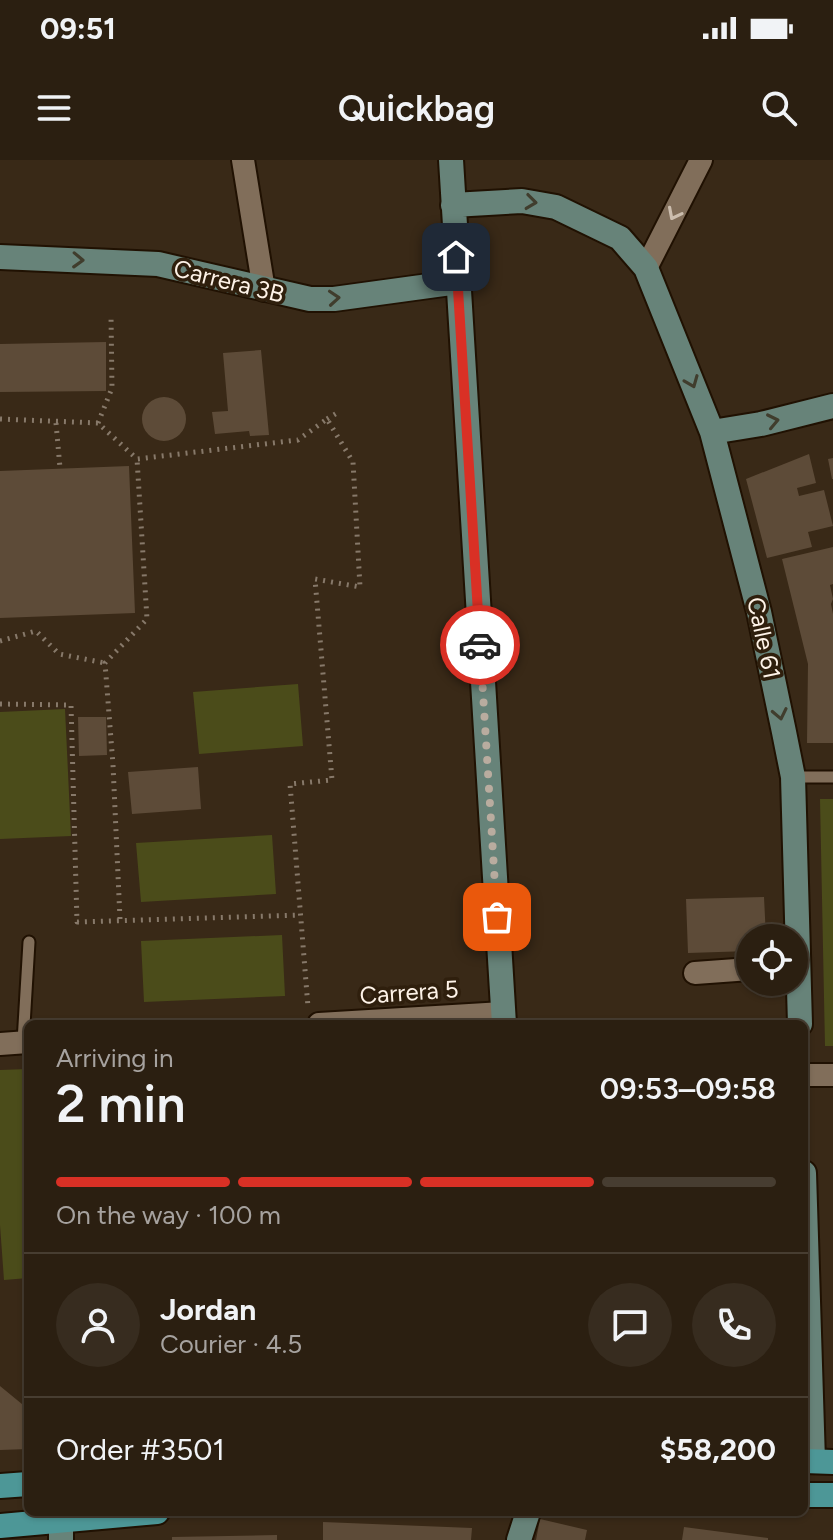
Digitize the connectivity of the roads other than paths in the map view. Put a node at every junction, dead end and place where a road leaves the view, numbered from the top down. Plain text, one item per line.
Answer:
1 (243, 160) edge
2 (451, 160) edge
3 (701, 160) edge
4 (453, 205) junction
5 (0, 257) edge
6 (646, 268) junction
7 (458, 282) junction
8 (264, 290) junction
9 (833, 406) edge
10 (712, 432) junction
11 (793, 777) junction
12 (833, 777) edge
13 (795, 924) edge
14 (29, 942) dead end
15 (736, 970) edge
16 (695, 973) dead end
17 (798, 996) edge
18 (314, 1016) edge
19 (504, 1018) edge
20 (26, 1020) edge
21 (800, 1020) edge
22 (24, 1042) edge
23 (0, 1044) edge
24 (808, 1075) edge
25 (833, 1075) edge
26 (808, 1262) edge
27 (817, 1461) edge
28 (24, 1484) edge
29 (0, 1486) edge
30 (808, 1495) edge
31 (833, 1495) edge
32 (125, 1516) edge
33 (527, 1516) edge
34 (61, 1524) edge
35 (0, 1526) edge
36 (519, 1540) edge

1 - 8 street
2 - 4 street
3 -> 6 street
4 -> 6 street, Calle 61
4 - 7 street
5 -> 8 street, Carrera 3B
6 -> 10 street, Calle 61
8 -> 7 street, Carrera 3B
7 - 19 street
10 -> 9 street
10 -> 11 street, Calle 61
11 - 12 lane
11 - 13 street, Calle 61
14 - 20 lane
15 - 16 street
17 - 21 street, Calle 61
18 - 19 street, Carrera 5
22 - 23 street
24 - 25 street
26 - 27 street
28 - 29 main road
30 - 31 main road
32 - 34 main road
33 - 36 street
34 - 35 main road

